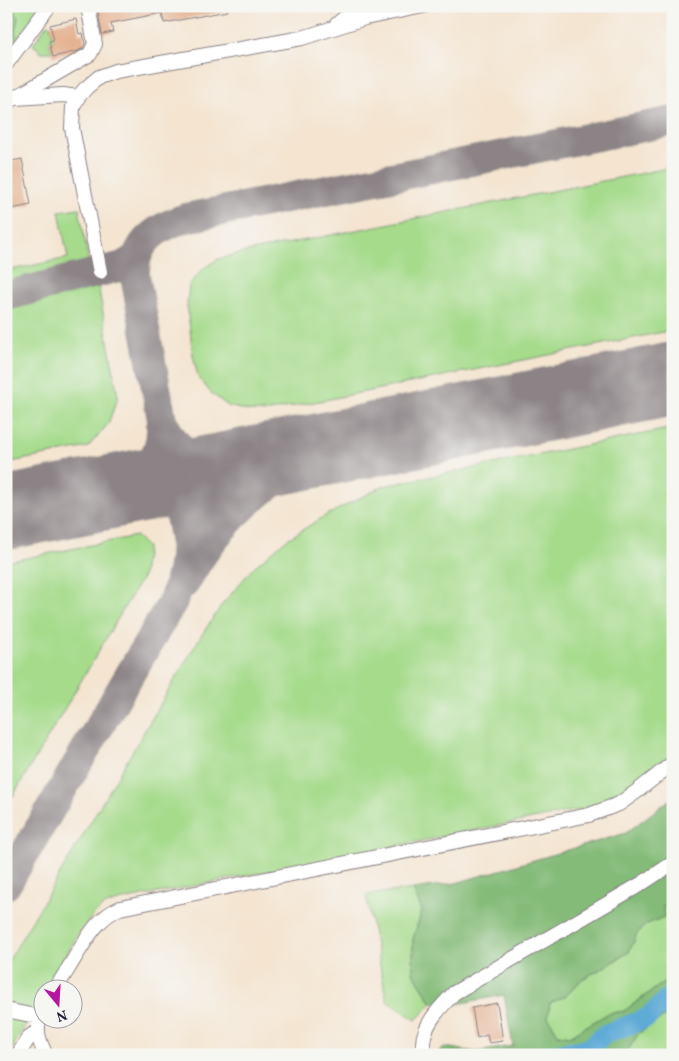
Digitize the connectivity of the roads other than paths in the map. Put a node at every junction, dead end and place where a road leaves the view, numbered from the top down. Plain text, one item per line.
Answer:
1 (49, 6) edge
2 (88, 6) edge
3 (358, 6) edge
4 (423, 6) edge
5 (374, 11) edge
6 (332, 29) junction
7 (6, 64) edge
8 (78, 97) junction
9 (9, 101) edge
10 (100, 272) dead end
11 (673, 763) edge
12 (673, 863) edge
13 (62, 978) edge
14 (6, 1010) edge
15 (32, 1013) edge
16 (39, 1028) edge
17 (38, 1032) junction
18 (424, 1048) edge
19 (18, 1055) edge
20 (46, 1055) edge

1 - 7 lane
2 - 9 lane
3 - 6 lane
4 - 5 lane
5 - 6 lane
6 - 8 lane
8 - 9 lane
8 - 10 lane
11 - 13 lane
12 - 18 lane
14 - 15 lane
16 - 17 lane
17 - 19 lane
17 - 20 lane

